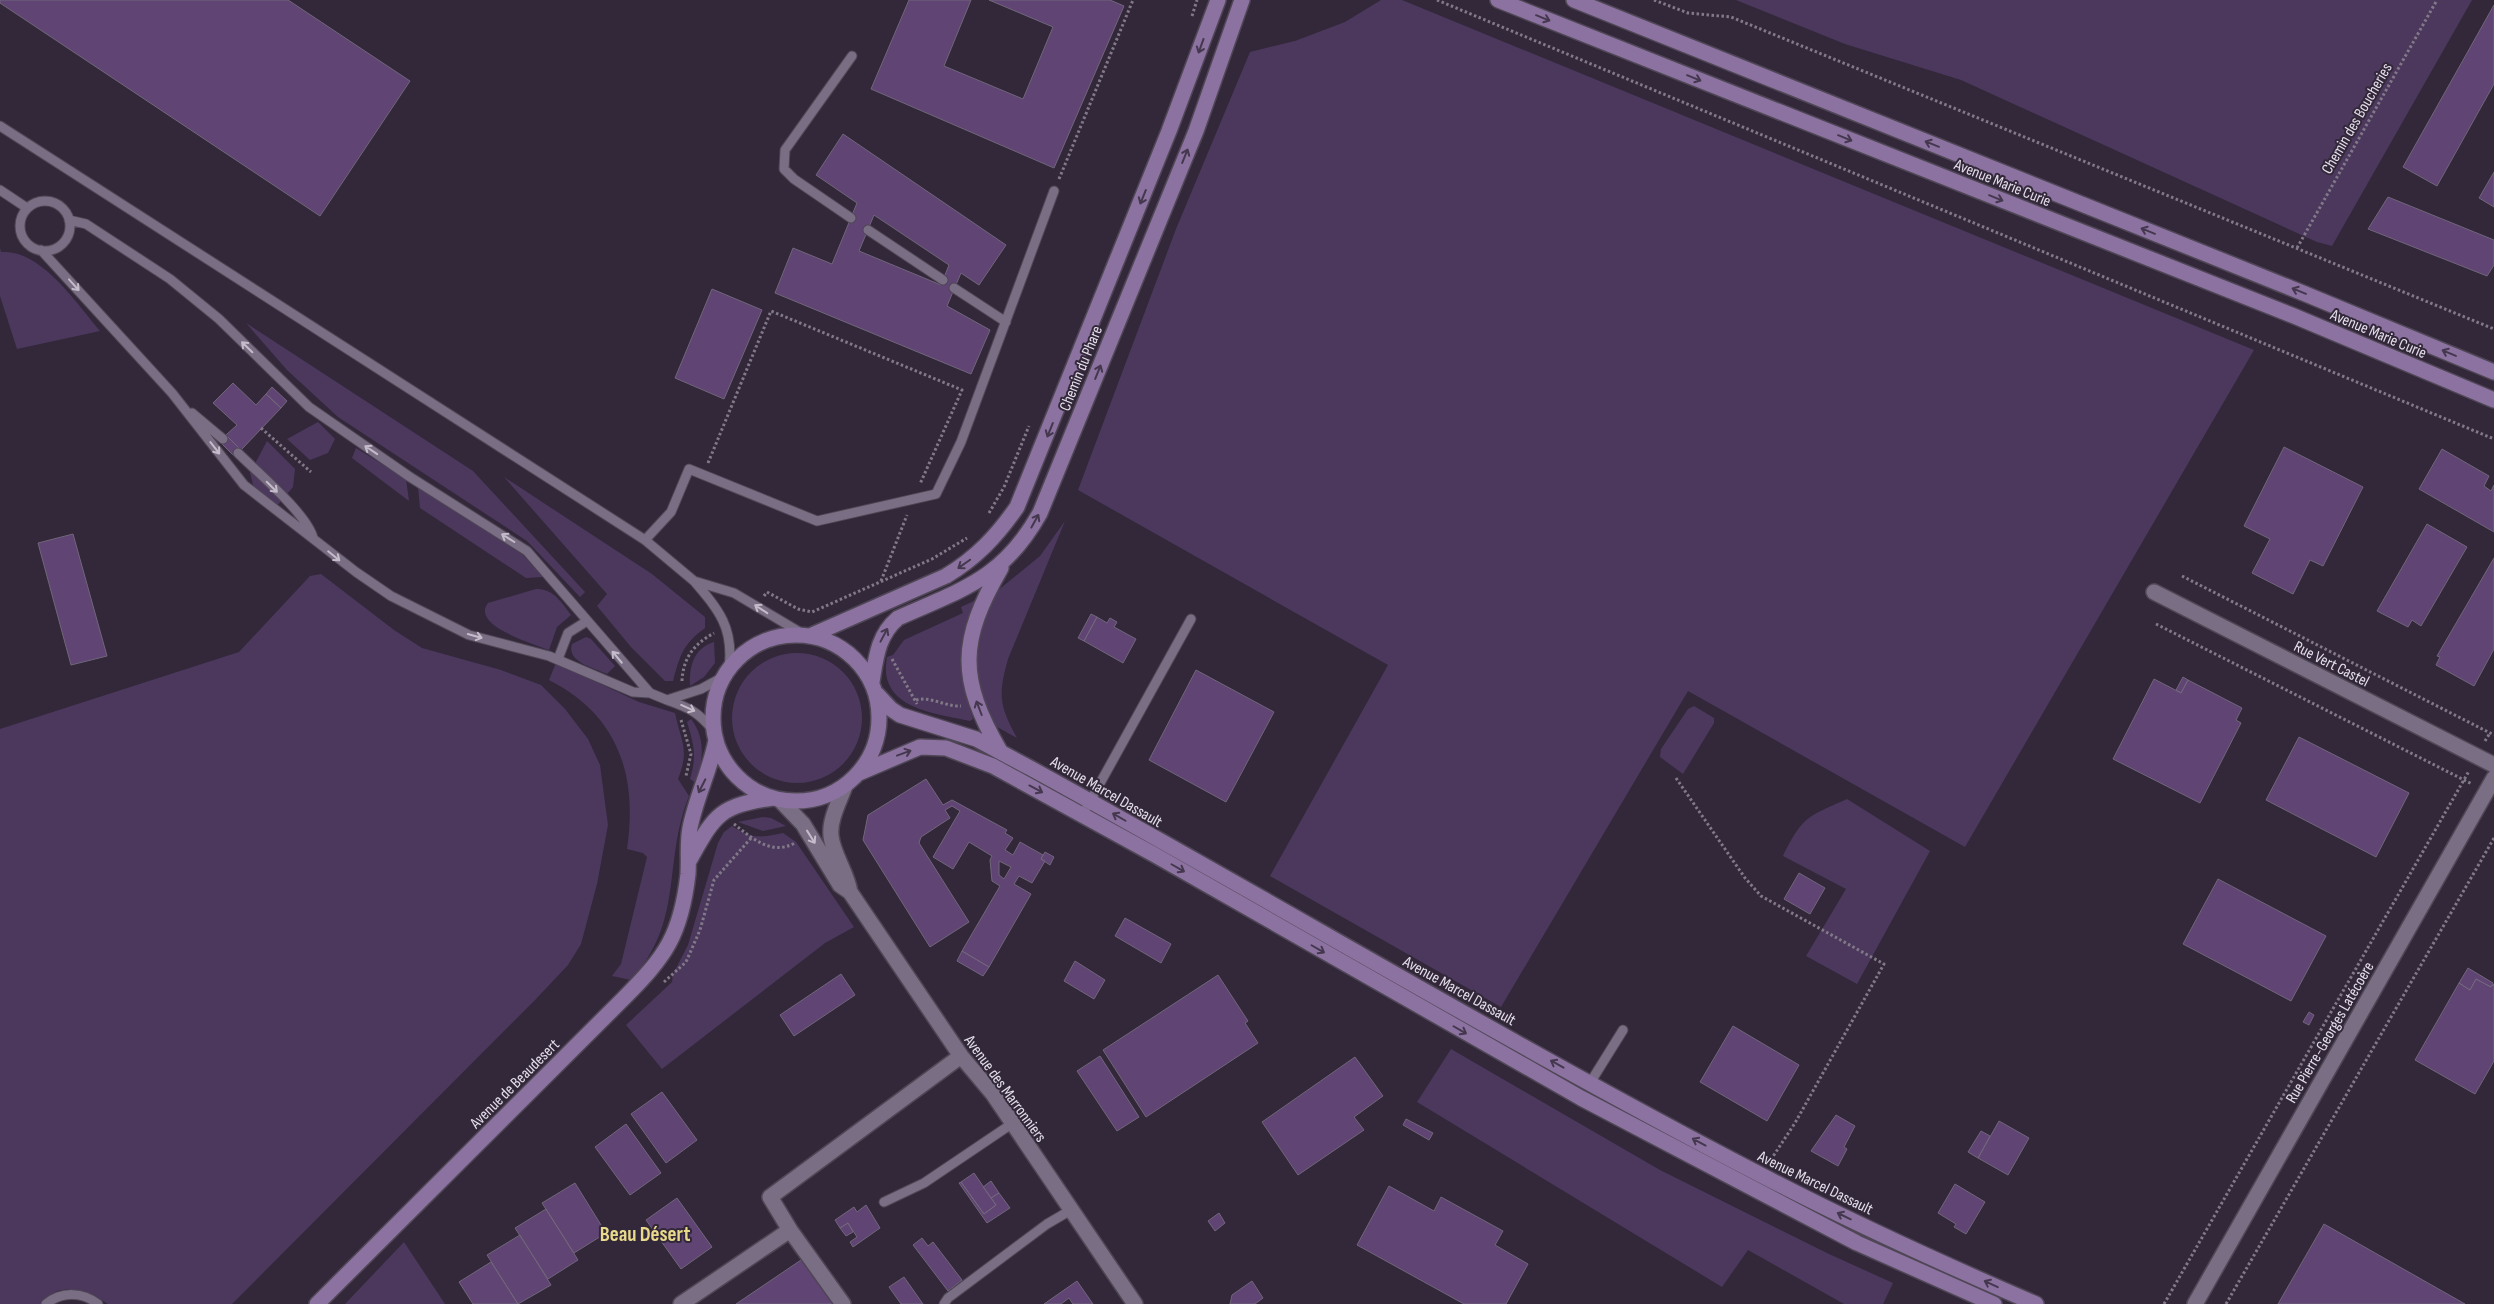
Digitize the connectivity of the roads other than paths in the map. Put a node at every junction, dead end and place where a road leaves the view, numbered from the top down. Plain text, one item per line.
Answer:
1 (1218, 0) edge
2 (1242, 0) edge
3 (1498, 0) edge
4 (1574, 0) edge
5 (852, 56) dead end
6 (0, 126) edge
7 (0, 190) edge
8 (1054, 191) road end
9 (27, 208) junction
10 (851, 218) dead end
11 (69, 220) junction
12 (868, 230) dead end
13 (41, 250) junction
14 (943, 280) dead end
15 (954, 288) dead end
16 (1006, 322) junction
17 (2494, 372) edge
18 (2494, 400) edge
19 (184, 406) junction
20 (223, 439) dead end
21 (238, 453) dead end
22 (313, 539) junction
23 (645, 540) junction
24 (1006, 560) junction
25 (694, 581) junction
26 (2154, 592) dead end
27 (1191, 619) dead end
28 (587, 621) junction
29 (808, 635) junction
30 (558, 659) junction
31 (726, 673) junction
32 (874, 688) junction
33 (650, 693) junction
34 (667, 700) junction
35 (715, 735) junction
36 (1000, 751) junction
37 (2494, 765) edge
38 (859, 773) junction
39 (2494, 778) edge
40 (845, 786) junction
41 (776, 799) junction
42 (1090, 801) junction
43 (1083, 814) junction
44 (689, 861) junction
45 (850, 892) junction
46 (1623, 1030) dead end
47 (961, 1056) junction
48 (1590, 1083) junction
49 (1581, 1098) junction
50 (1013, 1123) junction
51 (884, 1202) dead end
52 (1071, 1210) junction
53 (790, 1230) junction
54 (46, 1304) edge
55 (98, 1304) edge
56 (317, 1304) edge
57 (681, 1304) edge
58 (843, 1304) edge
59 (944, 1304) edge
60 (1135, 1304) edge
61 (1994, 1304) edge
62 (2036, 1304) edge
63 (2195, 1304) edge

1 -> 29 main road, Chemin du Phare
24 -> 2 main road, Chemin du Phare
3 -> 18 main road, Avenue Marie Curie
17 -> 4 main road, Avenue Marie Curie
5 - 10 lane
6 - 23 lane
7 - 9 lane
8 - 16 lane
9 - 11 lane
9 - 13 lane
11 - 13 lane
28 -> 11 lane
12 - 14 lane
13 -> 19 lane
15 - 16 lane
16 - 23 lane
19 - 20 lane
19 -> 22 lane
21 -> 22 lane
22 -> 30 lane
23 - 25 lane
32 -> 24 main road, Chemin du Phare
36 -> 24 main road
29 -> 25 lane
25 - 31 lane
26 - 37 street, Rue Vert Castel
27 - 42 lane
28 - 30 lane
33 -> 28 lane
29 - 31 main road
29 - 32 main road
30 - 33 lane
31 - 34 lane
31 - 35 main road
32 - 36 main road, Avenue Marcel Dassault
32 - 38 main road
33 - 34 lane
34 -> 35 lane
35 - 41 main road
35 -> 44 main road
36 - 42 main road, Avenue Marcel Dassault
38 - 40 main road
38 -> 43 main road, Avenue Marcel Dassault
39 - 63 street, Rue Pierre-Georges Latécoère
40 - 41 main road
40 - 45 street, Avenue des Marronniers
41 - 44 main road
41 -> 45 street, Avenue des Marronniers
42 - 43 lane
48 -> 42 main road, Avenue Marcel Dassault
43 -> 49 main road, Avenue Marcel Dassault
44 - 56 main road, Avenue de Beaudesert
45 - 47 street, Avenue des Marronniers
46 - 48 lane
47 - 50 street, Avenue des Marronniers
47 - 53 street
48 - 49 street
62 -> 48 main road, Avenue Marcel Dassault
49 - 61 main road, Avenue Marcel Dassault
50 - 51 lane
50 - 52 street, Avenue des Marronniers
52 - 59 lane
52 - 60 street, Avenue des Marronniers
53 - 57 street
53 - 58 street
54 - 55 lane

